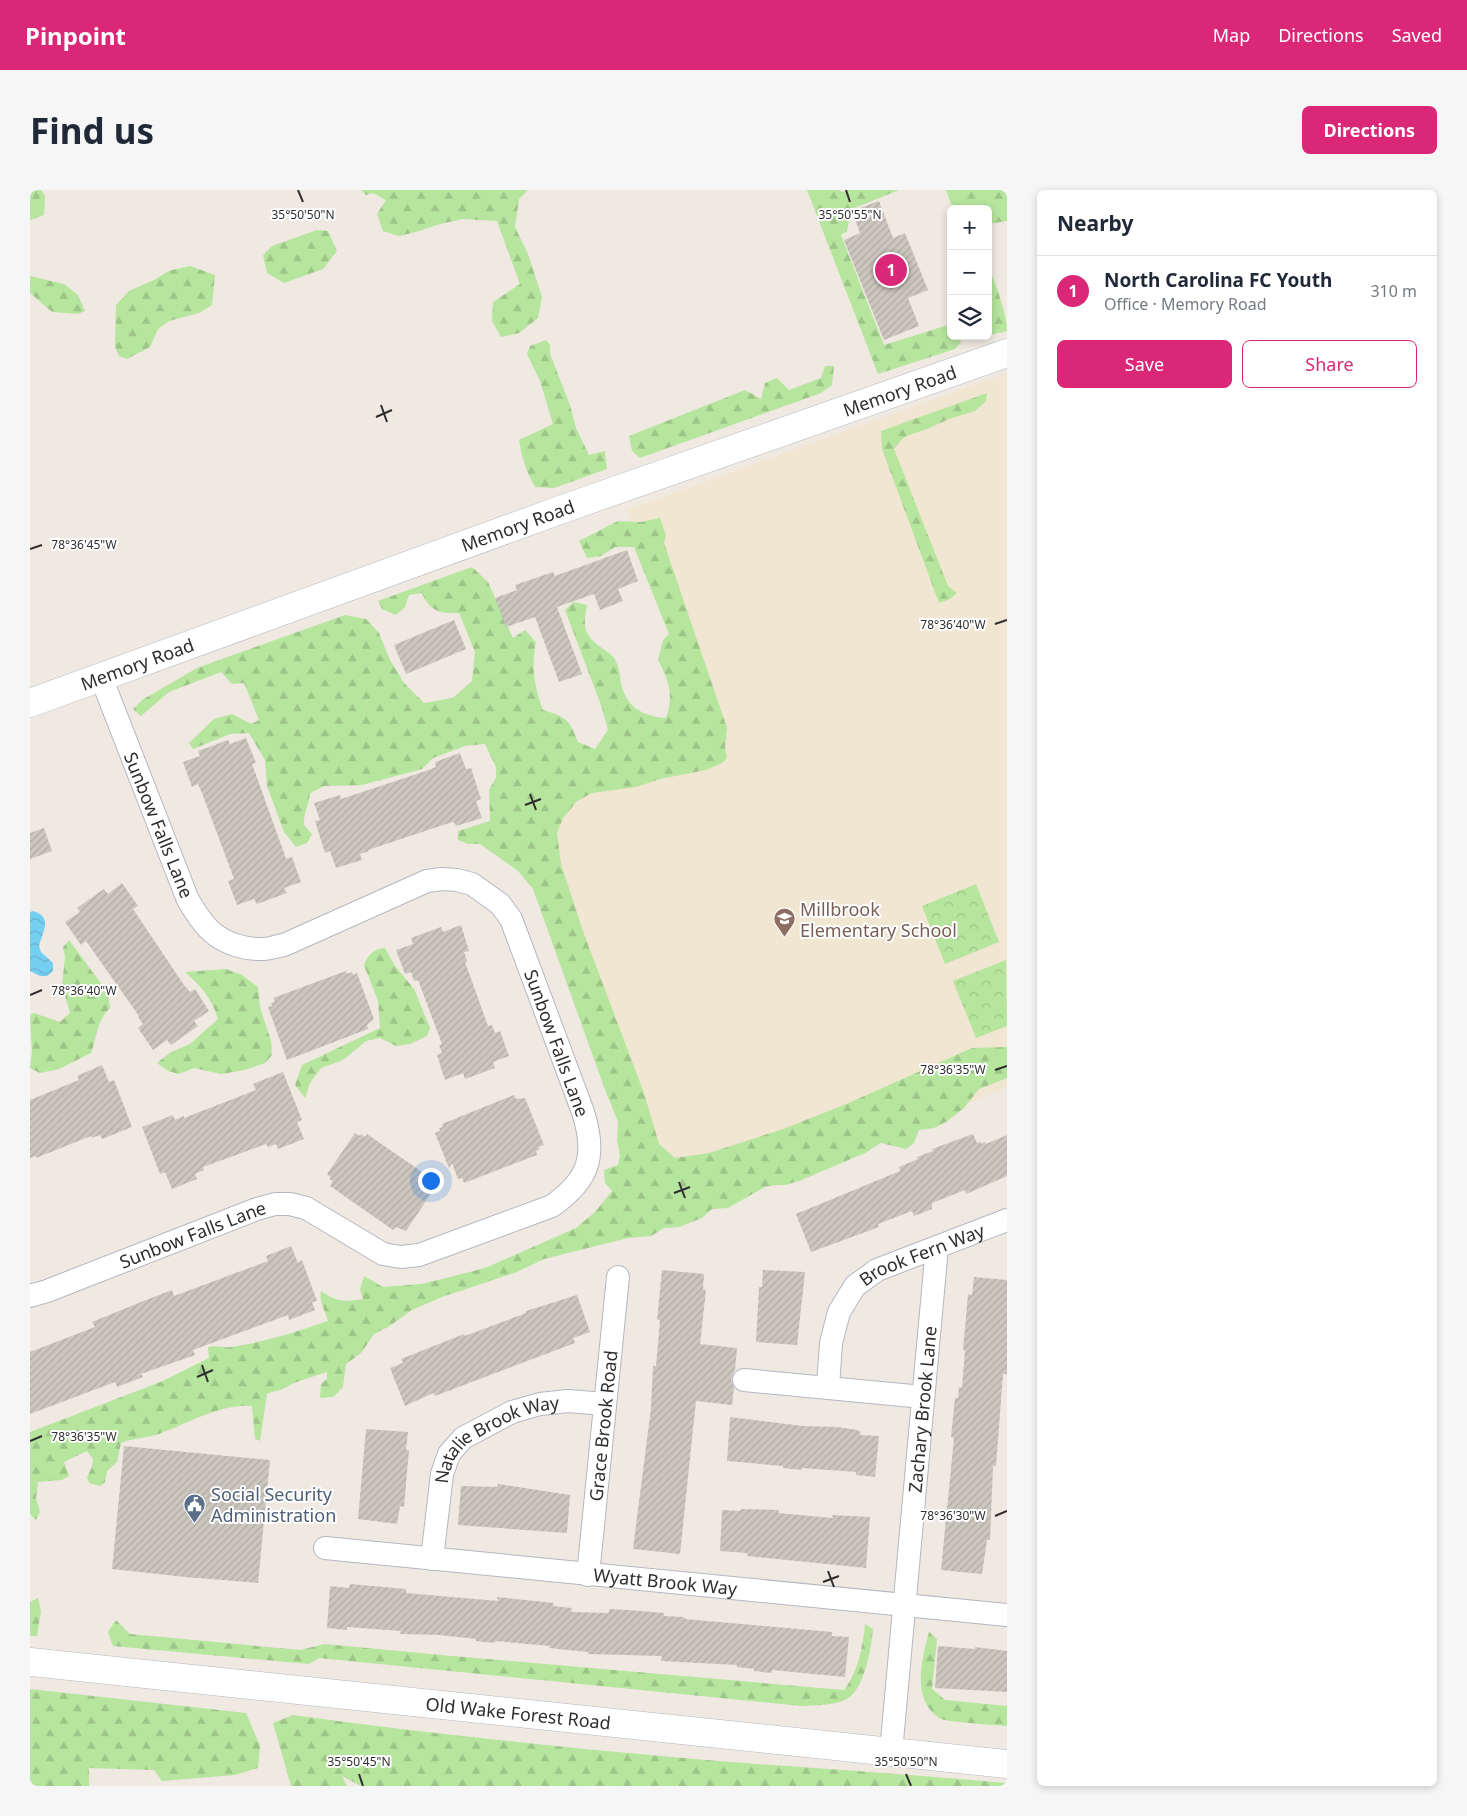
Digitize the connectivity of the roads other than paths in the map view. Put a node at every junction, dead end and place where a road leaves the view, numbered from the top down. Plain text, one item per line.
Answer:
1 (1007, 354) edge
2 (101, 676) junction
3 (30, 702) edge
4 (1007, 1220) edge
5 (937, 1247) junction
6 (618, 1277) dead end
7 (30, 1296) edge
8 (744, 1380) dead end
9 (828, 1387) junction
10 (923, 1397) junction
11 (604, 1404) junction
12 (325, 1548) dead end
13 (432, 1559) junction
14 (588, 1575) junction
15 (904, 1605) junction
16 (1007, 1615) edge
17 (30, 1662) edge
18 (891, 1752) junction
19 (1007, 1764) edge

1 - 2 street, Memory Road
2 - 3 street, Memory Road
2 - 7 street, Sunbow Falls Lane
4 - 5 street, Brook Fern Way
5 - 9 street, Brook Fern Way
5 - 10 street, Zachary Brook Lane
6 - 11 street, Grace Brook Road
8 - 9 street
9 - 10 street
10 - 15 street, Zachary Brook Lane
11 - 13 street, Natalie Brook Way
11 - 14 street, Grace Brook Road
12 - 13 street, Wyatt Brook Way
13 - 14 street, Wyatt Brook Way
14 - 15 street, Wyatt Brook Way
15 - 16 street, Wyatt Brook Way
15 - 18 street, Zachary Brook Lane
17 - 18 street, Old Wake Forest Road
18 - 19 street, Old Wake Forest Road

